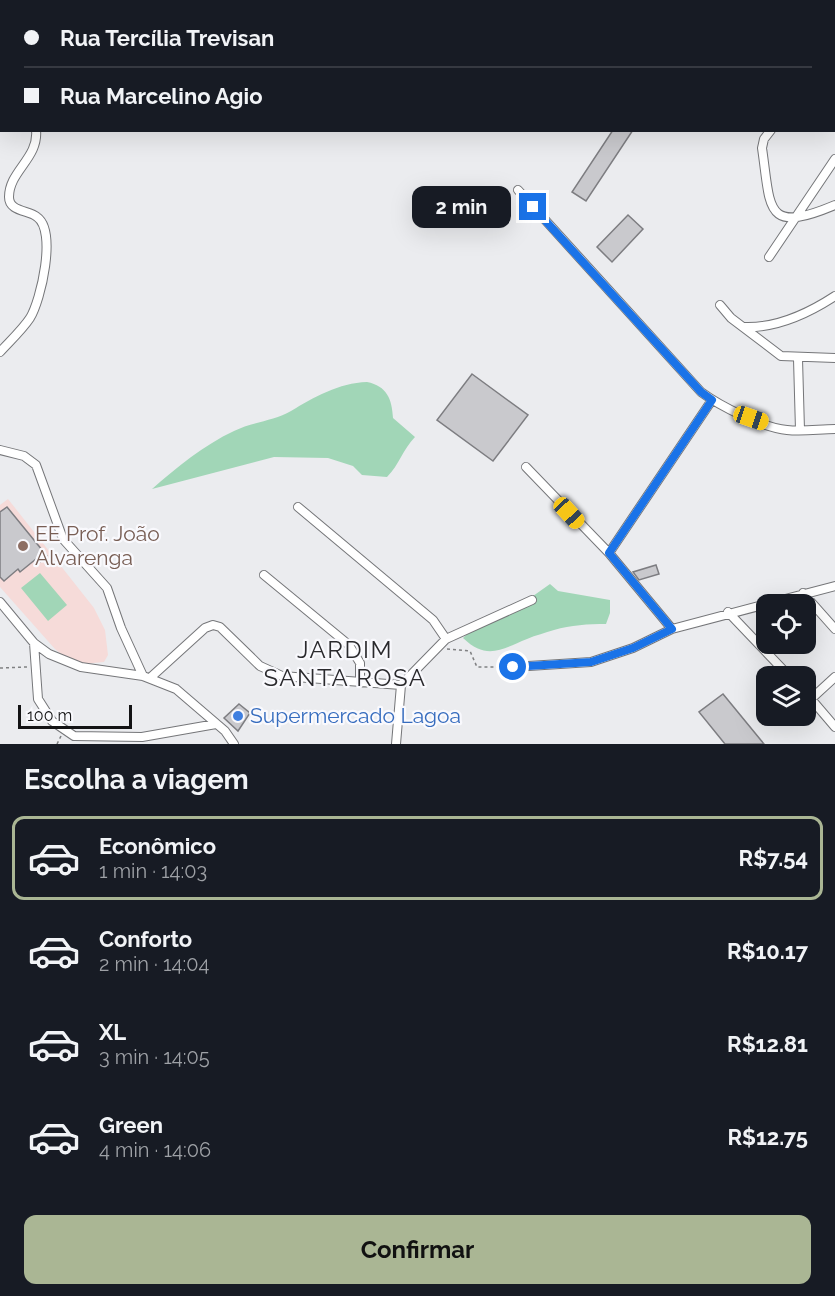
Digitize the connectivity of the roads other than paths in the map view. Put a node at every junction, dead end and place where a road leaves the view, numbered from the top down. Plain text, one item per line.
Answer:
1 (36, 132) edge
2 (769, 132) edge
3 (835, 159) edge
4 (518, 190) dead end
5 (835, 205) edge
6 (795, 219) junction
7 (769, 257) dead end
8 (835, 296) edge
9 (720, 305) dead end
10 (743, 327) junction
11 (0, 352) edge
12 (835, 358) edge
13 (798, 359) junction
14 (712, 400) junction
15 (835, 429) edge
16 (800, 430) junction
17 (0, 450) edge
18 (526, 467) dead end
19 (298, 507) dead end
20 (609, 553) junction
21 (264, 574) dead end
22 (835, 586) edge
23 (803, 593) junction
24 (532, 600) dead end
25 (0, 603) edge
26 (0, 612) edge
27 (728, 612) junction
28 (11, 614) junction
29 (672, 629) junction
30 (835, 629) edge
31 (446, 639) junction
32 (34, 643) junction
33 (779, 666) edge
34 (513, 667) road end
35 (147, 677) junction
36 (835, 677) edge
37 (360, 683) junction
38 (401, 685) junction
39 (816, 690) edge
40 (816, 705) edge
41 (216, 724) junction
42 (835, 727) edge
43 (236, 743) edge
44 (396, 744) edge

1 - 11 street
2 - 6 street
3 - 6 street
4 - 14 street
5 - 6 street
6 - 7 street
8 - 10 street
9 - 10 street
10 - 13 street
12 - 13 street
13 - 16 street
14 - 16 street
14 - 20 street
15 - 16 street
17 - 35 street
18 - 20 street
19 - 31 street
20 - 29 street
21 - 37 street
22 - 23 street
23 - 27 street
23 - 30 street
24 - 31 street
25 - 28 street
26 - 28 street
27 - 29 street
27 - 33 street
28 - 32 street
29 - 34 street
31 - 38 street
32 - 35 street
32 - 41 street
35 - 37 street
35 - 41 street
36 - 39 street
37 - 38 street
38 - 44 street
40 - 42 street
41 - 43 street

